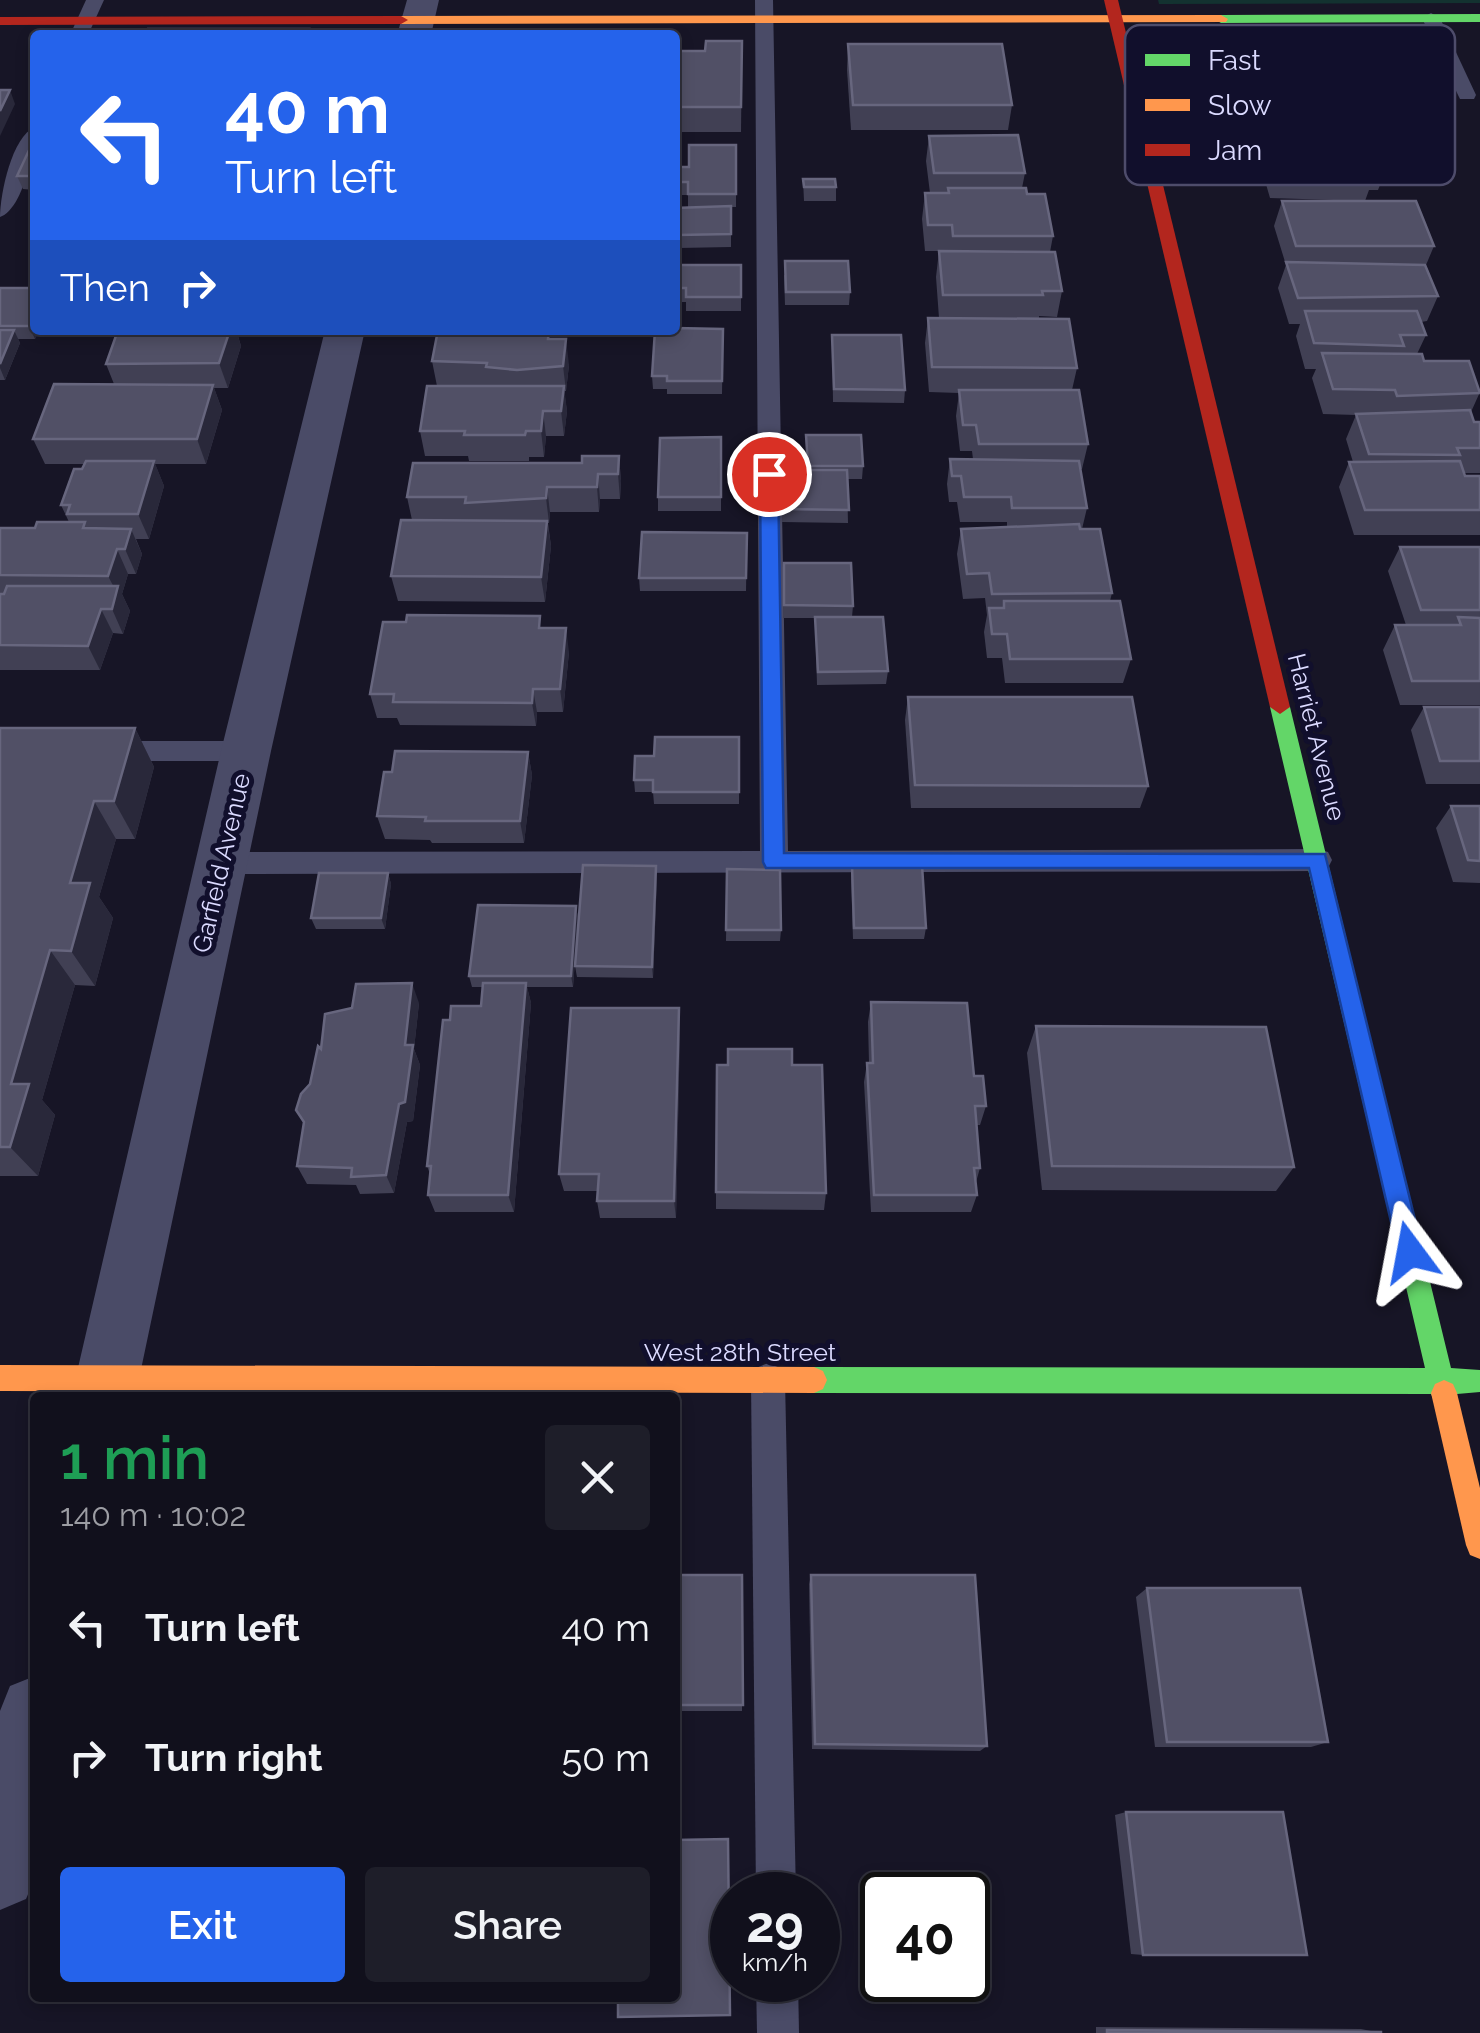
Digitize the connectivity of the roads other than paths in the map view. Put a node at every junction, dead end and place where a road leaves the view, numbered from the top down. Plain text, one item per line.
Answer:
1 (1113, 9) edge
2 (764, 10) edge
3 (418, 18) edge
4 (1431, 18) junction
5 (1480, 18) edge
6 (87, 19) edge
7 (0, 20) edge
8 (1434, 25) edge
9 (1125, 59) edge
10 (1455, 69) edge
11 (1467, 95) dead end
12 (30, 144) edge
13 (1155, 185) edge
14 (0, 211) edge
15 (344, 335) edge
16 (77, 751) edge
17 (246, 752) junction
18 (1318, 860) junction
19 (774, 862) junction
20 (221, 863) junction
21 (0, 1378) edge
22 (768, 1380) junction
23 (1441, 1381) junction
24 (1480, 1381) edge
25 (105, 1388) edge
26 (1480, 1545) edge
27 (30, 1733) edge
28 (776, 1872) edge
29 (0, 1873) edge
30 (778, 2002) edge
31 (778, 2033) edge

1 - 2 street
1 - 4 street
1 - 9 street, Harriet Avenue
2 - 3 street
2 - 19 lane
3 - 6 street
4 - 5 street
4 - 8 lane
6 - 7 street
10 - 11 lane
12 - 14 lane
13 - 18 street, Harriet Avenue
15 - 17 street, Garfield Avenue
16 - 17 lane
17 - 20 street, Garfield Avenue
18 - 19 lane
18 - 23 street, Harriet Avenue
19 - 20 lane
20 - 25 street, Garfield Avenue
21 - 25 street, West 28th Street
22 - 23 street, West 28th Street
22 - 25 street, West 28th Street
22 - 28 lane
23 - 24 street, West 28th Street
23 - 26 street, Harriet Avenue
27 - 29 street
30 - 31 lane

